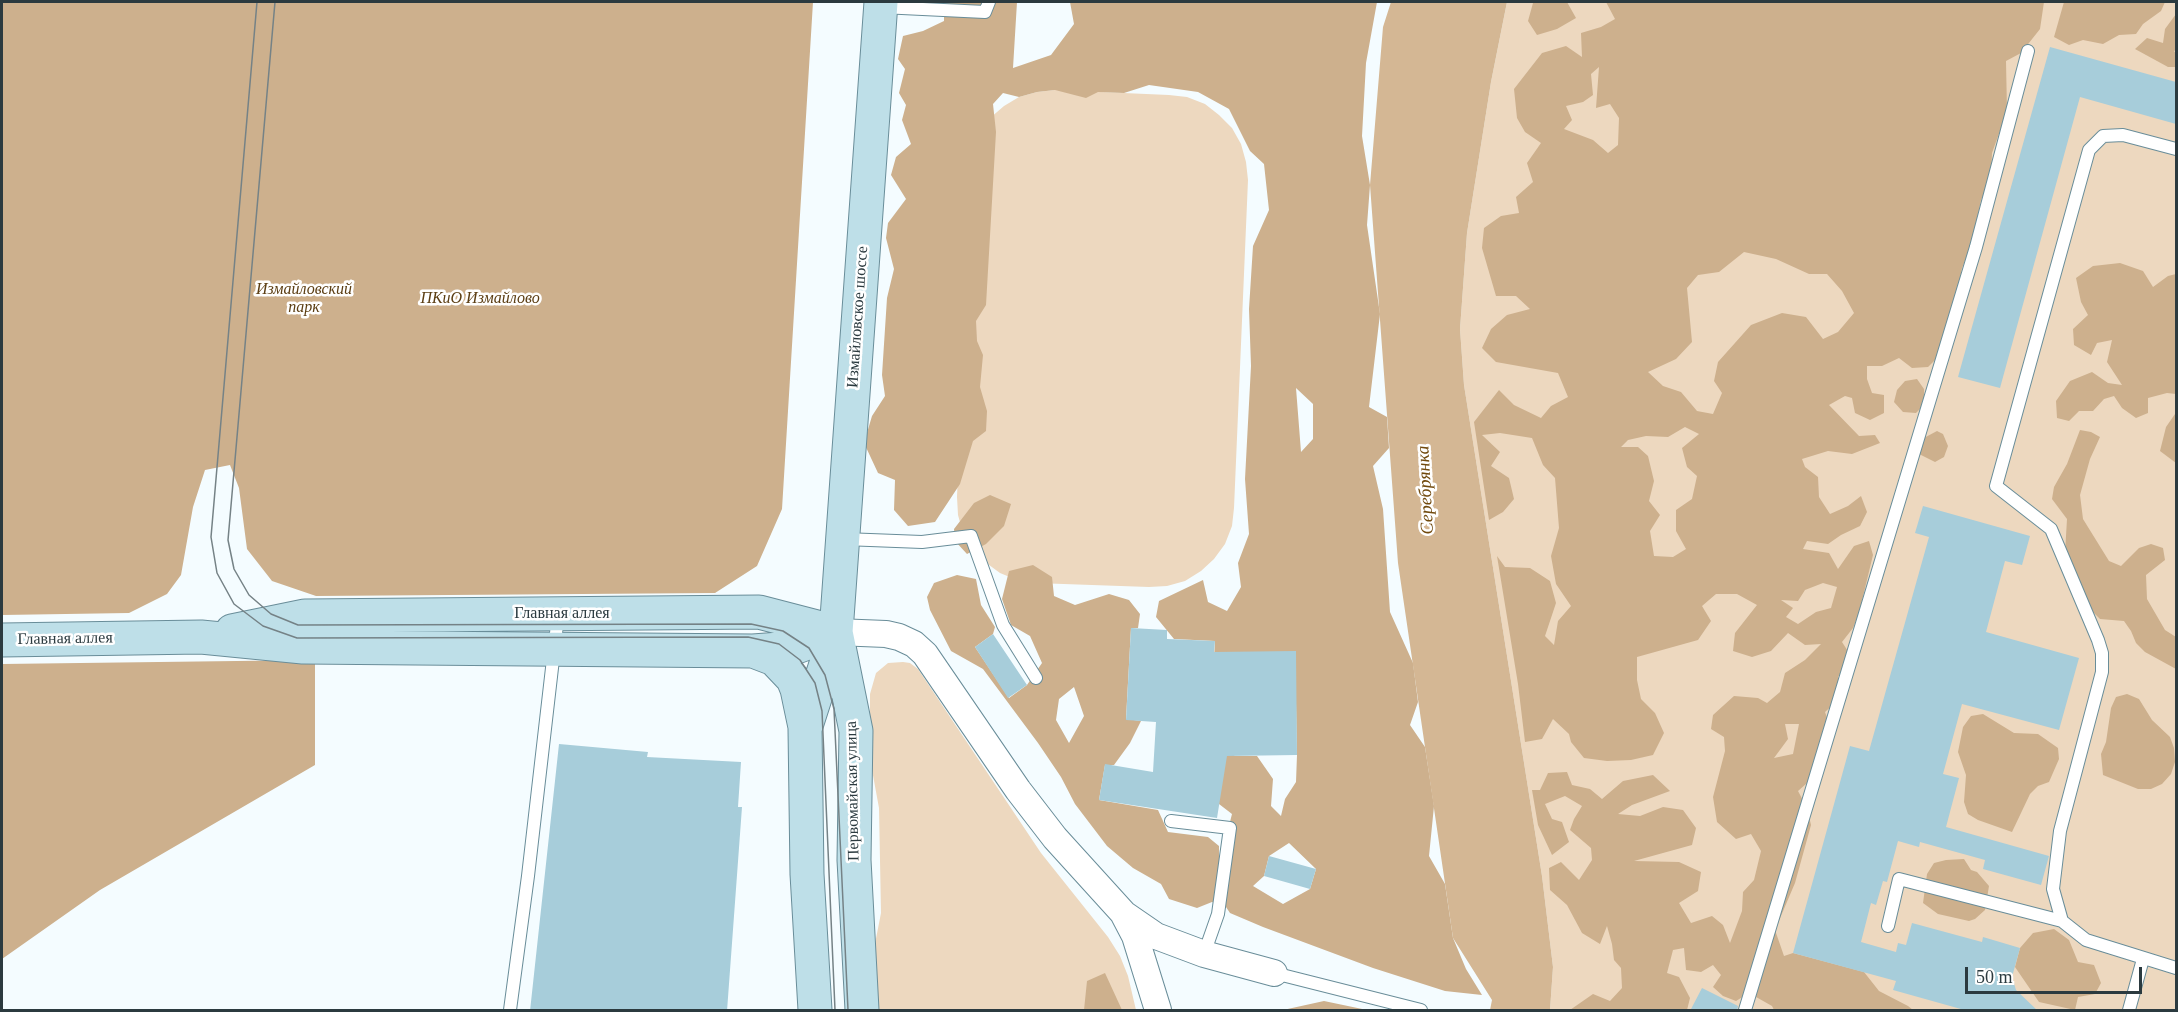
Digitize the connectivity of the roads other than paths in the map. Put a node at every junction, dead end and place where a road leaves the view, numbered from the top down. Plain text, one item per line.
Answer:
1 (988, 2) edge
2 (880, 4) edge
3 (2028, 51) dead end
4 (2176, 149) edge
5 (841, 539) junction
6 (558, 614) junction
7 (836, 632) junction
8 (201, 637) junction
9 (2, 640) edge
10 (555, 650) junction
11 (753, 651) junction
12 (1036, 678) dead end
13 (805, 729) junction
14 (1172, 821) dead end
15 (1124, 915) junction
16 (2062, 921) junction
17 (1888, 926) dead end
18 (1204, 954) junction
19 (2143, 958) junction
20 (2176, 968) edge
21 (1274, 973) joint
22 (510, 1011) edge
23 (814, 1011) edge
24 (862, 1011) edge
25 (1158, 1011) edge
26 (1421, 1011) edge
27 (1745, 1011) edge
28 (2129, 1011) edge

1 - 2 lane
2 - 5 main road, Измайловское шоссе
3 - 27 lane
4 - 16 lane
5 - 7 main road, Измайловское шоссе
5 - 12 lane
6 - 7 main road, Главная аллея
6 - 8 main road, Главная аллея
6 - 10 lane
7 - 11 main road, Главная аллея
7 - 13 main road
7 - 15 street
7 - 24 main road, Первомайская улица
8 - 9 main road, Главная аллея
8 - 10 main road, Главная аллея
10 - 11 main road, Главная аллея
10 - 22 lane
11 - 13 main road, Главная аллея
13 - 23 main road
14 - 18 lane
15 - 18 street
15 - 25 street
16 - 17 lane
16 - 19 lane
18 - 21 street
19 - 20 lane
19 - 28 lane
21 - 26 lane

